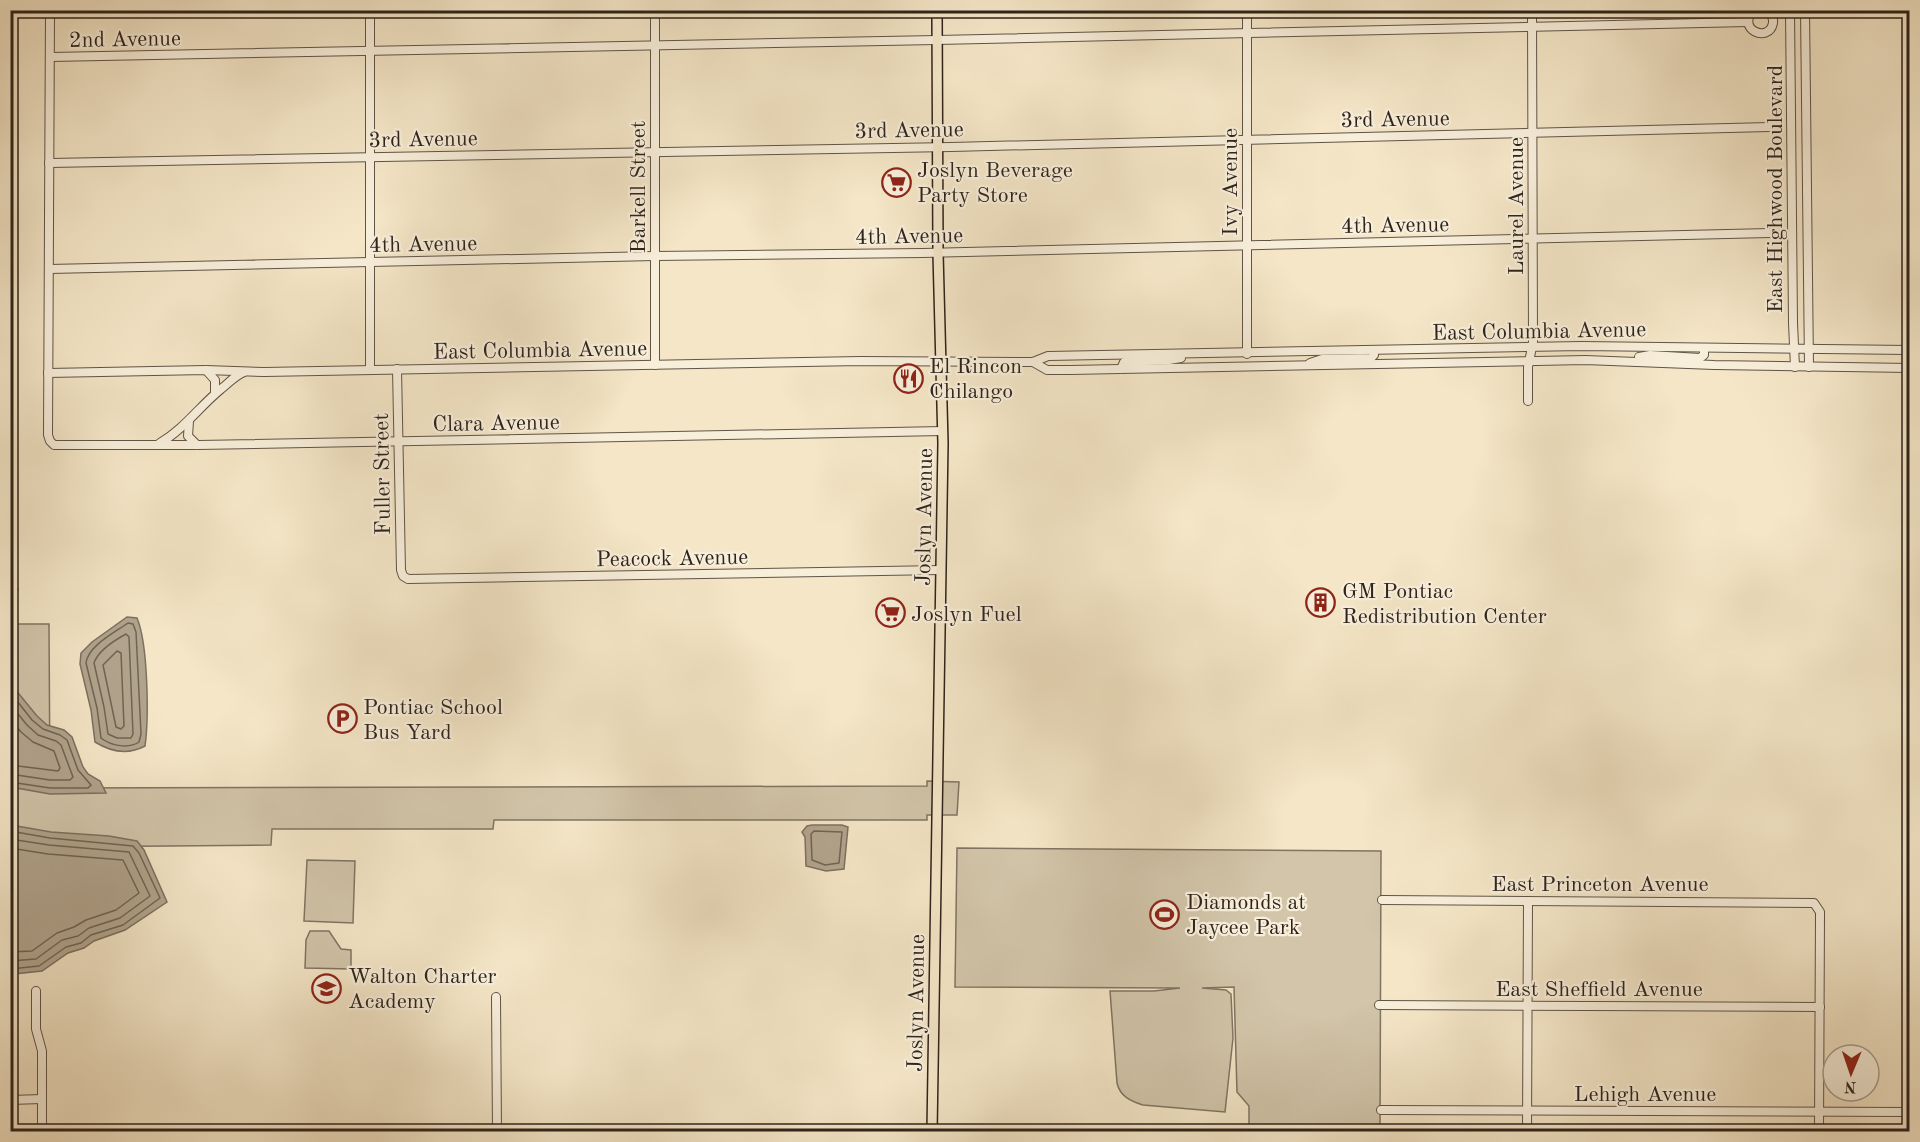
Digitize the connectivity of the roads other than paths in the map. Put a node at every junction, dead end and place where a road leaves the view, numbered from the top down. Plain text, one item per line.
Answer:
1 (50, 10) edge
2 (370, 10) edge
3 (655, 10) edge
4 (937, 10) edge
5 (1247, 10) edge
6 (1532, 10) edge
7 (1754, 10) edge
8 (1767, 10) edge
9 (1790, 10) edge
10 (1805, 10) edge
11 (1748, 22) junction
12 (1532, 27) junction
13 (1247, 33) junction
14 (937, 40) junction
15 (655, 46) junction
16 (370, 51) junction
17 (50, 57) junction
18 (1770, 127) dead end
19 (1532, 133) junction
20 (1247, 139) junction
21 (937, 147) junction
22 (655, 152) junction
23 (370, 157) junction
24 (49, 164) junction
25 (1770, 233) dead end
26 (1533, 239) junction
27 (1248, 246) junction
28 (938, 253) junction
29 (655, 256) junction
30 (370, 262) junction
31 (49, 269) junction
32 (1532, 347) junction
33 (1704, 348) junction
34 (1794, 350) junction
35 (1809, 350) junction
36 (1910, 350) edge
37 (1374, 351) junction
38 (1200, 354) junction
39 (1247, 354) junction
40 (1530, 360) junction
41 (1626, 360) junction
42 (941, 362) junction
43 (1033, 362) junction
44 (655, 364) junction
45 (1297, 366) junction
46 (1795, 367) junction
47 (1809, 367) junction
48 (1910, 368) edge
49 (397, 369) junction
50 (1121, 369) junction
51 (206, 370) junction
52 (370, 370) junction
53 (244, 372) junction
54 (48, 373) junction
55 (215, 393) junction
56 (1528, 400) dead end
57 (189, 421) junction
58 (943, 431) junction
59 (399, 441) junction
60 (159, 444) junction
61 (198, 445) junction
62 (941, 570) junction
63 (404, 577) joint
64 (1382, 900) dead end
65 (1528, 901) junction
66 (36, 991) dead end
67 (496, 997) dead end
68 (1379, 1005) dead end
69 (1527, 1006) junction
70 (1820, 1007) junction
71 (42, 1099) junction
72 (10, 1100) edge
73 (1381, 1110) dead end
74 (1527, 1111) junction
75 (1819, 1112) junction
76 (1910, 1112) edge
77 (42, 1131) edge
78 (497, 1131) edge
79 (932, 1131) edge
80 (1527, 1131) edge
81 (1819, 1131) edge

1 - 17 street
2 - 16 street
3 - 15 street, Barkell Street
4 - 14 main road, Joslyn Avenue
5 - 13 street, Ivy Avenue
6 - 12 street, Laurel Avenue
7 - 11 street
8 - 11 street, 2nd Avenue
9 - 34 street, East Highwood Boulevard
10 - 35 street, East Highwood Boulevard
11 - 12 street, 2nd Avenue
12 - 13 street, 2nd Avenue
12 - 19 street, Laurel Avenue
13 - 14 street, 2nd Avenue
13 - 20 street, Ivy Avenue
14 - 15 street, 2nd Avenue
14 - 21 main road, Joslyn Avenue
15 - 16 street, 2nd Avenue
15 - 22 street, Barkell Street
16 - 17 street, 2nd Avenue
16 - 23 street
17 - 24 street
18 - 19 street, 3rd Avenue
19 - 20 street, 3rd Avenue
19 - 26 street, Laurel Avenue
20 - 21 street, 3rd Avenue
20 - 27 street, Ivy Avenue
21 - 22 street, 3rd Avenue
21 - 28 main road, Joslyn Avenue
22 - 23 street, 3rd Avenue
22 - 29 street, Barkell Street
23 - 24 street, 3rd Avenue
23 - 30 street
24 - 31 street
25 - 26 street, 4th Avenue
26 - 27 street, 4th Avenue
26 - 32 street, Laurel Avenue
27 - 28 street, 4th Avenue
27 - 39 street, Ivy Avenue
28 - 29 street, 4th Avenue
28 - 42 main road, Joslyn Avenue
29 - 30 street, 4th Avenue
29 - 44 street, Barkell Street
30 - 31 street, 4th Avenue
30 - 52 street
31 - 54 street
32 - 33 street, East Columbia Avenue
32 - 37 street, East Columbia Avenue
32 - 40 street, Laurel Avenue
33 - 34 street, East Columbia Avenue
33 - 41 street, East Columbia Avenue
34 - 35 street, East Columbia Avenue
34 - 46 street, East Highwood Boulevard
35 - 36 street, East Columbia Avenue
35 - 47 street, East Highwood Boulevard
37 - 39 street, East Columbia Avenue
37 - 45 street, East Columbia Avenue
38 - 39 street, East Columbia Avenue
38 - 43 street, East Columbia Avenue
38 - 50 street, East Columbia Avenue
40 - 41 street, East Columbia Avenue
40 - 45 street, East Columbia Avenue
40 - 56 street, Laurel Avenue
41 - 46 street, East Columbia Avenue
42 - 43 street, East Columbia Avenue
42 - 44 street, East Columbia Avenue
42 - 58 main road, Joslyn Avenue
43 - 50 street, East Columbia Avenue
44 - 49 street, East Columbia Avenue
45 - 50 street, East Columbia Avenue
46 - 47 street, East Columbia Avenue
47 - 48 street, East Columbia Avenue
49 - 52 street, East Columbia Avenue
49 - 59 street, Fuller Street
51 - 53 street, East Columbia Avenue
51 - 54 street, East Columbia Avenue
51 - 55 street
52 - 53 street, East Columbia Avenue
53 - 55 street
54 - 60 street, Clara Avenue
55 - 57 street
57 - 60 street
57 - 61 street
58 - 59 street, Clara Avenue
58 - 62 main road, Joslyn Avenue
59 - 61 street, Clara Avenue
59 - 63 street, Fuller Street
60 - 61 street, Clara Avenue
62 - 63 street, Peacock Avenue
62 - 79 main road, Joslyn Avenue
64 - 65 street, East Princeton Avenue
65 - 69 street
65 - 70 street, East Princeton Avenue
66 - 71 street
67 - 78 street
68 - 69 street, East Sheffield Avenue
69 - 70 street, East Sheffield Avenue
69 - 74 street
70 - 75 street
71 - 72 street
71 - 77 street
73 - 74 street, Lehigh Avenue
74 - 75 street, Lehigh Avenue
74 - 80 street
75 - 76 street, Lehigh Avenue
75 - 81 street

